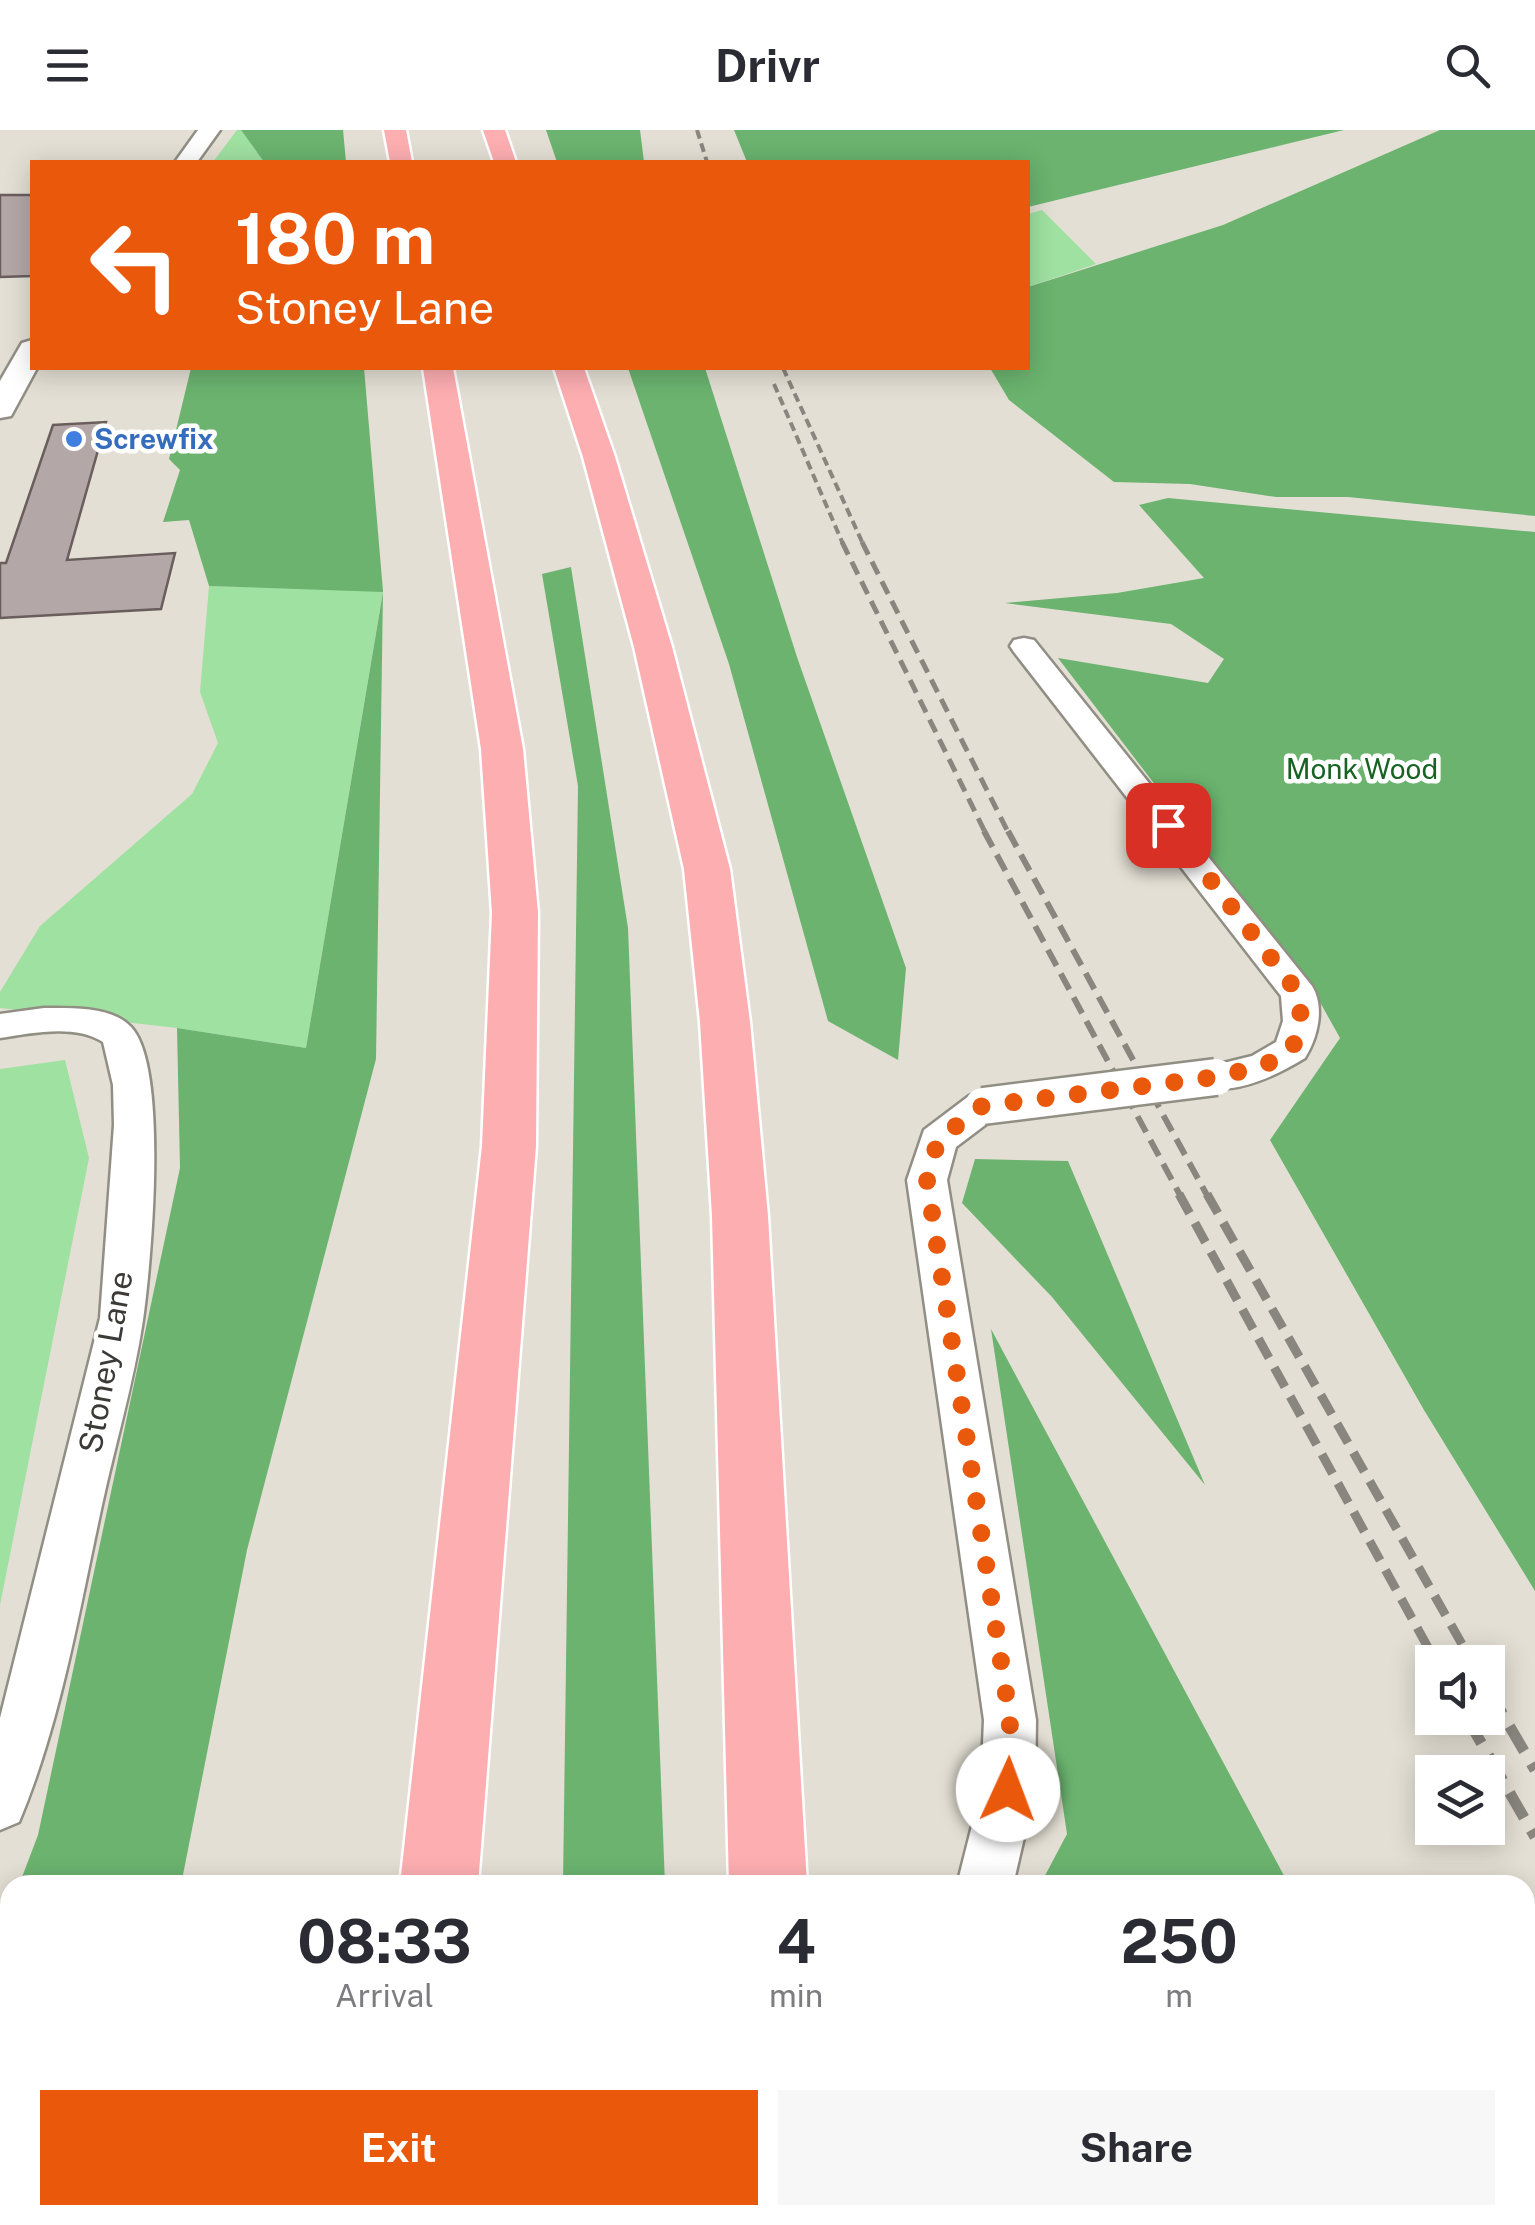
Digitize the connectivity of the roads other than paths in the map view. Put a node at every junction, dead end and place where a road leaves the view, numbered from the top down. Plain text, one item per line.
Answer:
1 (209, 130) edge
2 (395, 130) edge
3 (494, 130) edge
4 (187, 160) edge
5 (401, 160) edge
6 (504, 160) edge
7 (30, 353) edge
8 (438, 370) edge
9 (570, 370) edge
10 (0, 409) edge
11 (1024, 646) dead end
12 (0, 1026) edge
13 (0, 1803) edge
14 (441, 1875) edge
15 (768, 1875) edge
16 (987, 1875) edge

1 - 4 main road
2 - 5 highway
3 - 6 highway
7 - 10 main road
8 - 14 highway
9 - 15 highway
11 - 16 street, bridge
12 - 13 street, Stoney Lane

